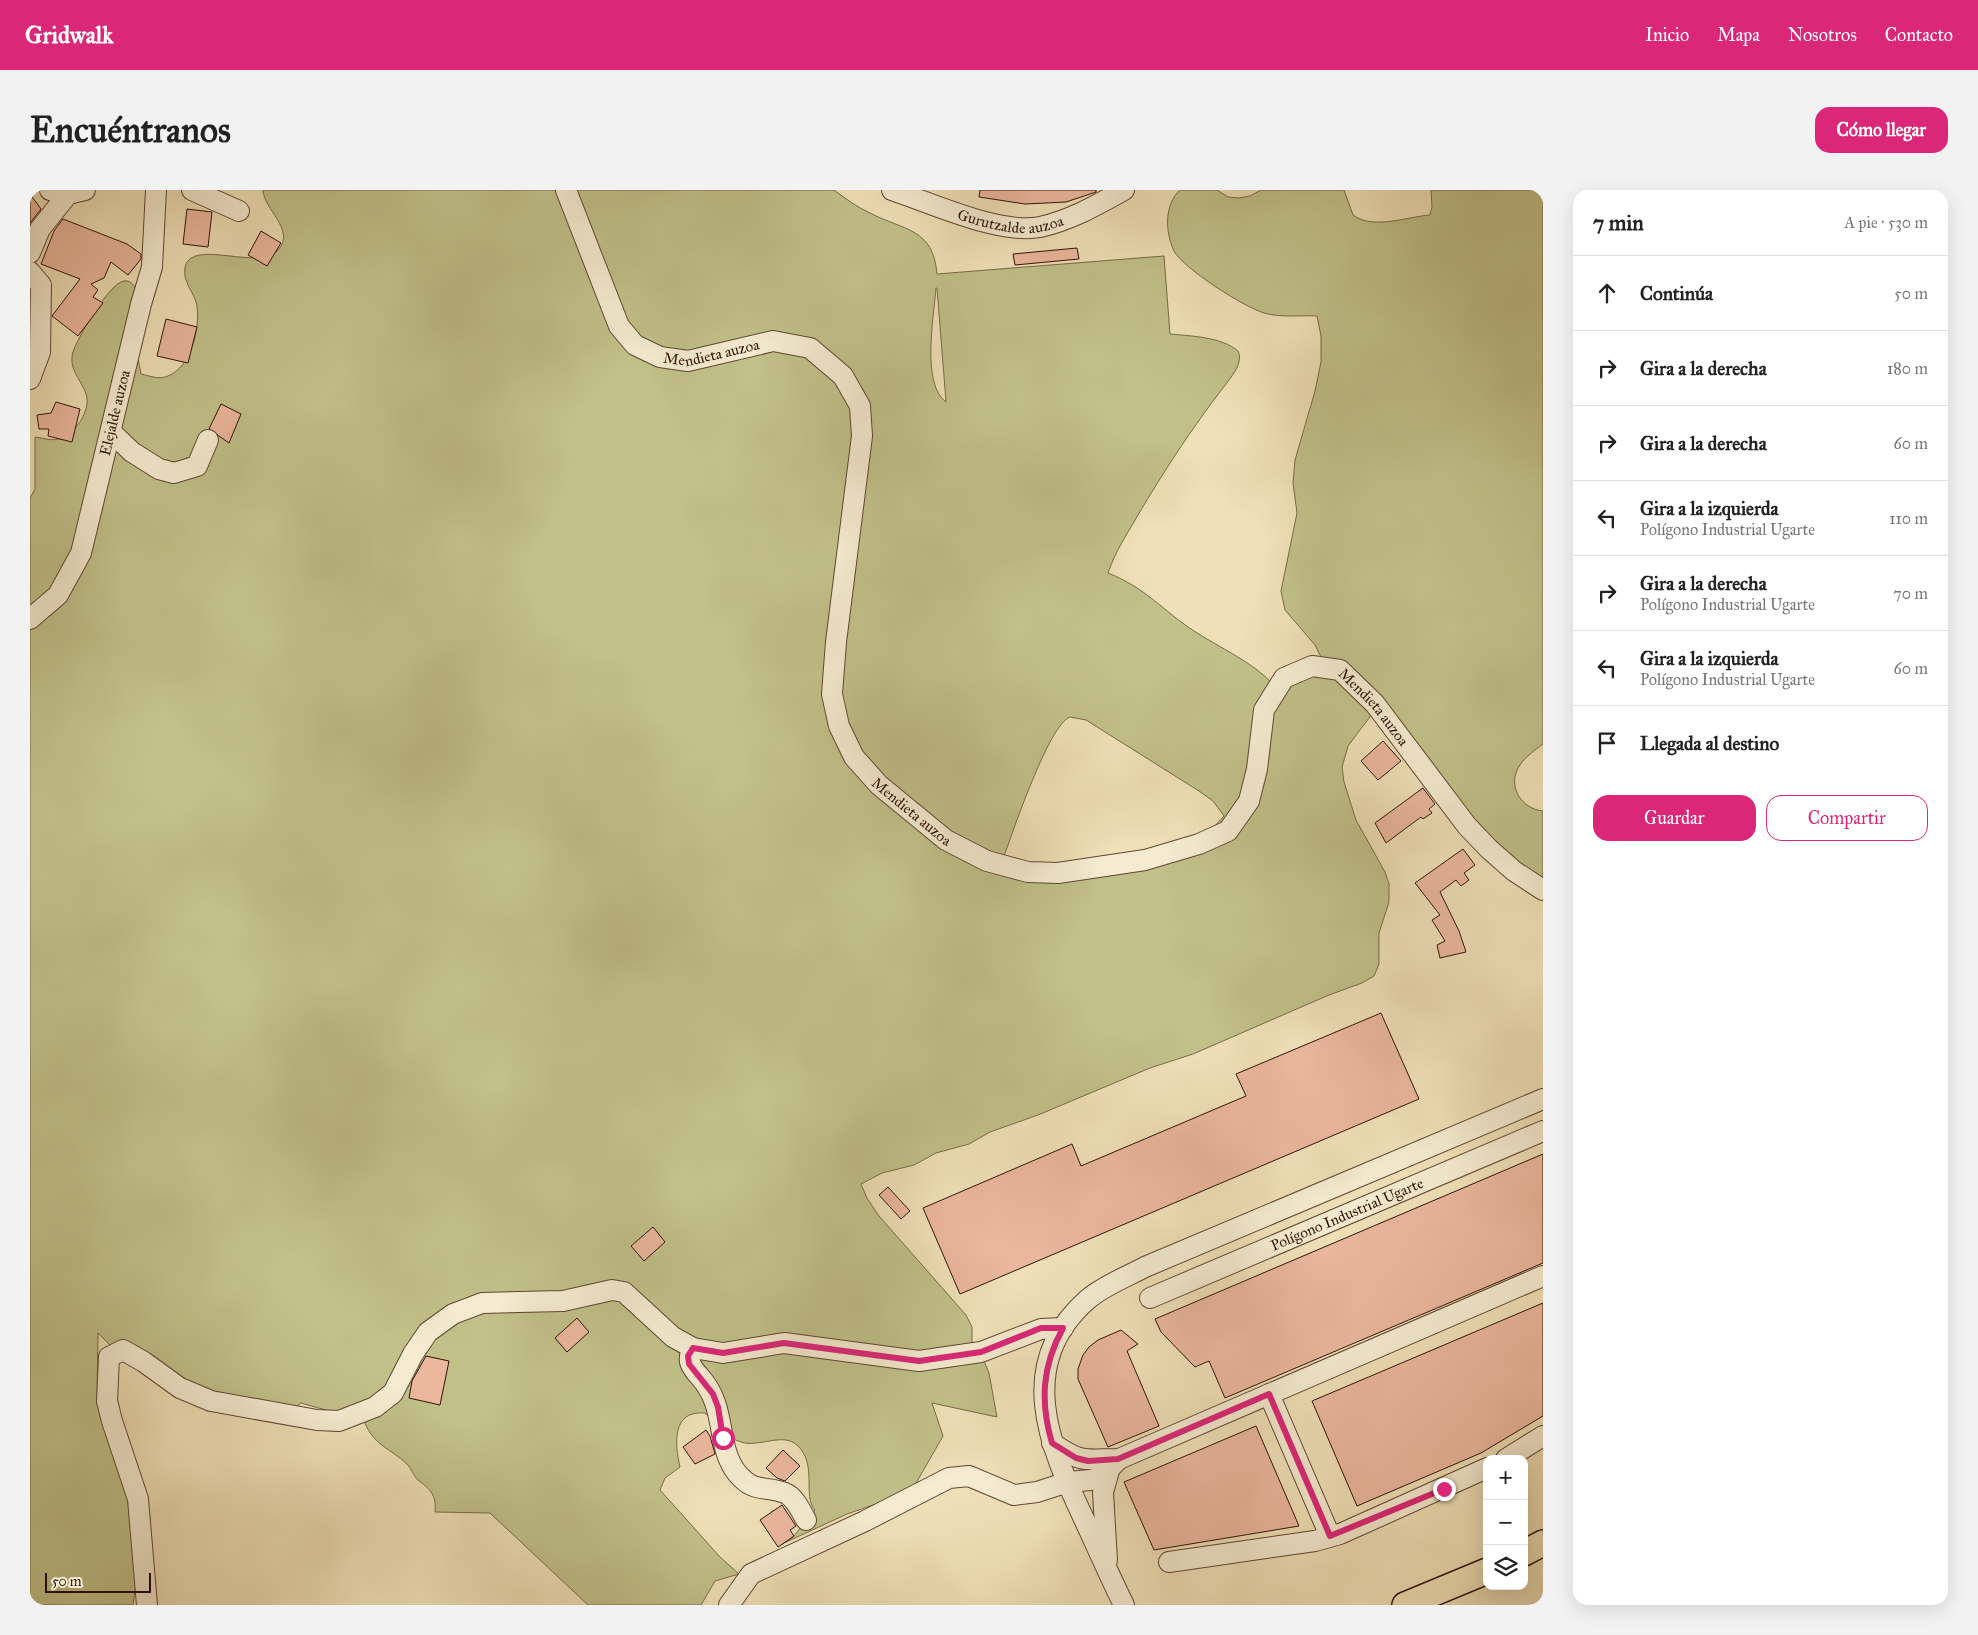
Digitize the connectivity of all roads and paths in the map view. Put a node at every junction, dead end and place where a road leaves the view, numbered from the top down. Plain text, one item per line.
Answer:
1 (156, 190) edge
2 (192, 190) edge
3 (566, 190) edge
4 (892, 190) edge
5 (1124, 190) edge
6 (67, 191) edge
7 (239, 211) dead end
8 (30, 253) edge
9 (30, 272) edge
10 (32, 370) edge
11 (111, 432) junction
12 (208, 440) dead end
13 (30, 619) edge
14 (1543, 890) edge
15 (1543, 1099) edge
16 (1543, 1131) edge
17 (1543, 1276) edge
18 (1150, 1298) dead end
19 (1063, 1328) junction
20 (693, 1348) junction
21 (1269, 1394) junction
22 (1543, 1436) edge
23 (1052, 1443) junction
24 (1512, 1455) edge
25 (1088, 1461) junction
26 (1114, 1465) junction
27 (1483, 1470) edge
28 (1068, 1482) junction
29 (806, 1520) dead end
30 (1330, 1536) junction
31 (1543, 1543) edge
32 (1528, 1551) edge
33 (1169, 1562) dead end
34 (1108, 1570) junction
35 (1483, 1573) edge
36 (147, 1605) edge
37 (729, 1605) edge
38 (1124, 1605) edge
39 (1405, 1605) edge

1 - 11 street, Elejalde auzoa
2 - 7 street
3 - 14 street, Mendieta auzoa
4 - 5 street, Gurutzalde auzoa
6 - 8 street
9 - 10 street
11 - 12 street
11 - 13 street, Elejalde auzoa
15 - 19 street
16 - 18 street, Polígono Industrial Ugarte
17 - 21 street
19 - 20 street
19 - 23 street
20 - 29 street
20 - 36 street
21 - 26 street
21 - 30 street
22 - 24 street
23 - 25 street
23 - 28 street
25 - 26 street
25 - 28 street
26 - 28 street
26 - 34 street
27 - 30 street
28 - 34 street
28 - 37 street
30 - 33 street
31 - 32 main road
34 - 38 street
35 - 39 main road

